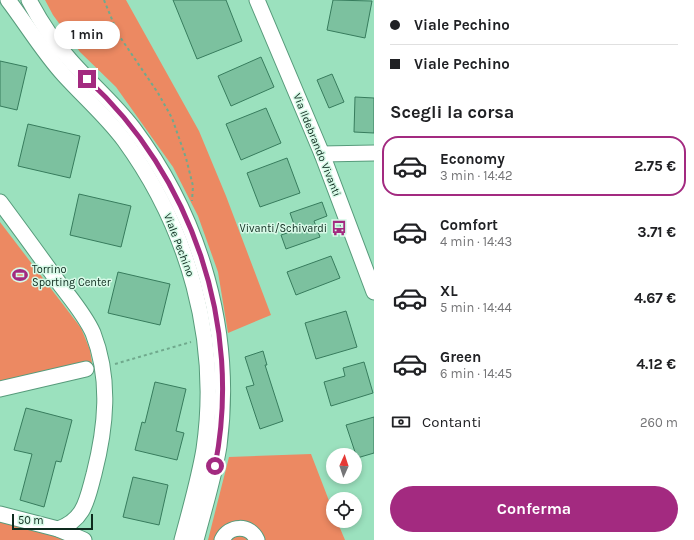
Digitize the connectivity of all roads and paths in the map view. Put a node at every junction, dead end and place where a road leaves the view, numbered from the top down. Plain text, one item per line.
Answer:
1 (8, 0) edge
2 (28, 0) edge
3 (104, 0) edge
4 (257, 0) edge
5 (115, 26) junction
6 (68, 41) dead end
7 (374, 153) edge
8 (322, 154) junction
9 (0, 202) edge
10 (192, 202) dead end
11 (374, 292) edge
12 (204, 338) junction
13 (102, 368) junction
14 (86, 369) dead end
15 (0, 389) edge
16 (0, 514) edge
17 (58, 529) junction
18 (84, 540) edge
19 (182, 540) edge
20 (196, 540) edge
21 (222, 540) edge
22 (257, 540) edge

1 - 12 street, Viale Pechino
2 - 20 street, Viale Pechino
3 - 5 path
4 - 8 street, Via Ildebrando Vivanti
5 - 6 path
5 - 10 path
7 - 8 street
8 - 11 street, Via Ildebrando Vivanti
9 - 13 street
12 - 13 path
12 - 19 street, Viale Pechino
13 - 17 street
14 - 15 street
16 - 17 street
17 - 18 street
21 - 22 street

